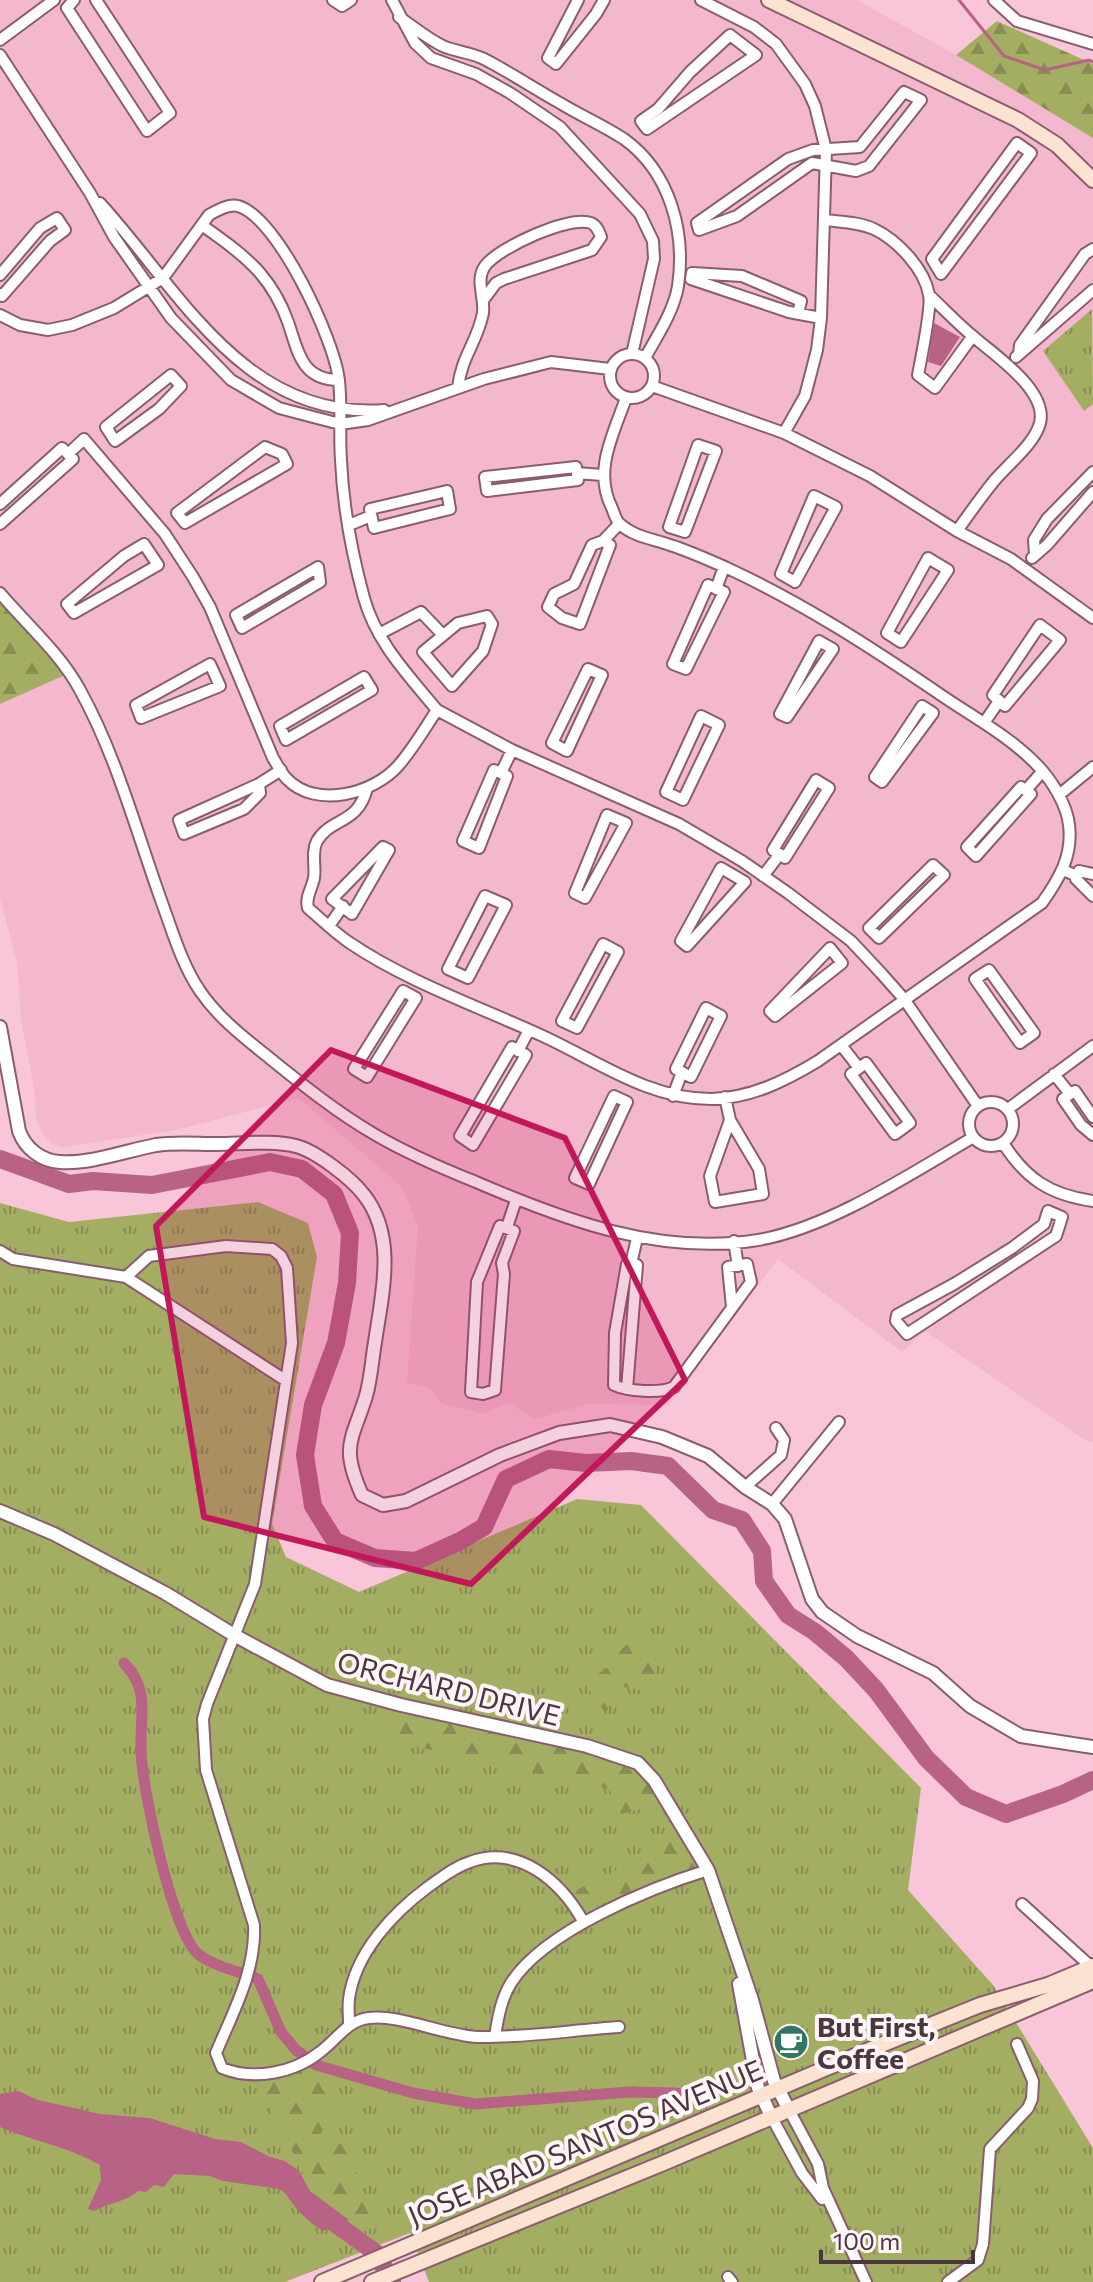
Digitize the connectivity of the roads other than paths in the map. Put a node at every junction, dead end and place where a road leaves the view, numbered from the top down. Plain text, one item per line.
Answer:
1 (54, 0) edge
2 (74, 0) edge
3 (96, 0) edge
4 (333, 0) edge
5 (351, 0) edge
6 (392, 0) edge
7 (578, 0) edge
8 (604, 0) edge
9 (701, 0) edge
10 (769, 0) edge
11 (994, 0) edge
12 (399, 17) junction
13 (754, 27) junction
14 (0, 40) edge
15 (744, 44) junction
16 (1093, 44) edge
17 (0, 55) edge
18 (483, 58) junction
19 (476, 74) junction
20 (572, 110) junction
21 (560, 127) junction
22 (813, 150) junction
23 (826, 150) junction
24 (812, 163) junction
25 (827, 165) junction
26 (1093, 180) edge
27 (90, 193) junction
28 (825, 220) junction
29 (203, 226) junction
30 (1093, 249) edge
31 (936, 266) junction
32 (0, 275) edge
33 (921, 277) junction
34 (163, 278) junction
35 (149, 287) junction
36 (1093, 290) edge
37 (0, 294) edge
38 (930, 296) junction
39 (484, 299) junction
40 (798, 314) junction
41 (0, 315) edge
42 (821, 318) junction
43 (972, 337) junction
44 (632, 354) junction
45 (1019, 354) junction
46 (645, 358) junction
47 (1007, 364) junction
48 (610, 369) junction
49 (339, 380) junction
50 (652, 386) junction
51 (458, 388) junction
52 (626, 398) junction
53 (339, 408) junction
54 (402, 409) junction
55 (340, 424) junction
56 (110, 433) junction
57 (784, 433) junction
58 (93, 448) junction
59 (68, 454) junction
60 (1093, 472) edge
61 (577, 473) junction
62 (602, 475) junction
63 (1093, 492) edge
64 (0, 504) edge
65 (371, 516) junction
66 (181, 518) junction
67 (0, 524) edge
68 (619, 524) junction
69 (349, 525) junction
70 (676, 529) junction
71 (957, 531) junction
72 (168, 538) junction
73 (603, 541) junction
74 (670, 545) junction
75 (151, 554) junction
76 (1035, 554) junction
77 (724, 567) junction
78 (1023, 567) junction
79 (788, 578) junction
80 (716, 589) junction
81 (0, 593) edge
82 (781, 596) junction
83 (1093, 618) edge
84 (239, 622) junction
85 (837, 627) junction
86 (379, 634) junction
87 (442, 634) junction
88 (222, 635) junction
89 (893, 638) junction
90 (826, 645) junction
91 (884, 655) junction
92 (234, 663) junction
93 (214, 673) junction
94 (939, 694) junction
95 (999, 701) junction
96 (437, 710) junction
97 (928, 710) junction
98 (984, 723) junction
99 (283, 732) junction
100 (266, 740) junction
101 (560, 747) junction
102 (512, 750) junction
103 (553, 766) junction
104 (1092, 769) edge
105 (281, 770) junction
106 (1042, 772) junction
107 (501, 773) junction
108 (259, 784) junction
109 (367, 788) junction
110 (1026, 790) junction
111 (1059, 795) junction
112 (675, 797) junction
113 (625, 800) junction
114 (664, 817) junction
115 (615, 819) junction
116 (780, 854) junction
117 (742, 861) junction
118 (1063, 870) junction
119 (732, 874) junction
120 (1093, 874) edge
121 (763, 876) junction
122 (1077, 876) junction
123 (1093, 896) edge
124 (343, 906) junction
125 (329, 926) junction
126 (873, 933) junction
127 (854, 944) junction
128 (970, 955) junction
129 (836, 956) junction
130 (457, 973) junction
131 (983, 974) junction
132 (416, 979) junction
133 (448, 993) junction
134 (409, 994) junction
135 (904, 999) junction
136 (570, 1025) junction
137 (0, 1027) edge
138 (529, 1030) junction
139 (559, 1044) junction
140 (841, 1045) junction
141 (1093, 1046) edge
142 (518, 1051) junction
143 (859, 1068) junction
144 (682, 1072) junction
145 (1054, 1074) junction
146 (630, 1081) junction
147 (1070, 1094) junction
148 (673, 1096) junction
149 (725, 1097) junction
150 (620, 1099) junction
151 (978, 1106) junction
152 (1008, 1109) junction
153 (1093, 1117) edge
154 (730, 1120) junction
155 (1093, 1135) edge
156 (972, 1138) junction
157 (1003, 1143) junction
158 (1062, 1195) junction
159 (516, 1200) junction
160 (1093, 1201) edge
161 (1055, 1214) junction
162 (507, 1227) junction
163 (637, 1238) junction
164 (734, 1241) junction
165 (0, 1251) edge
166 (631, 1264) junction
167 (738, 1266) junction
168 (126, 1277) junction
169 (732, 1307) junction
170 (285, 1380) junction
171 (627, 1389) junction
172 (839, 1422) dead end
173 (776, 1428) dead end
174 (745, 1487) junction
175 (772, 1504) junction
176 (0, 1511) edge
177 (234, 1635) junction
178 (1093, 1747) edge
179 (708, 1870) junction
180 (714, 1884) junction
181 (1022, 1904) dead end
182 (583, 1921) junction
183 (1092, 1973) edge
184 (349, 2023) junction
185 (619, 2027) dead end
186 (495, 2036) junction
187 (1017, 2044) dead end
188 (778, 2089) junction
189 (761, 2096) junction
190 (788, 2108) junction
191 (771, 2116) junction
192 (842, 2232) junction
193 (322, 2282) edge
194 (372, 2282) edge
195 (866, 2282) edge
196 (948, 2282) edge

1 - 14 street
2 - 3 street
4 - 5 street
6 - 12 street
7 - 8 street
9 - 13 street
10 - 26 main road
11 - 16 street
12 - 18 street
12 - 19 street
13 - 15 street
13 - 23 street
15 - 15 street
17 - 27 street
18 - 19 street
18 - 20 street
19 - 21 street
20 - 21 street
20 - 46 street
21 - 44 street
22 - 23 street
22 - 24 street
22 - 24 street
23 - 25 street
23 - 25 street
24 - 25 street
25 - 28 street
27 - 34 street
27 - 35 street
28 - 33 street
28 - 42 street
29 - 34 street
29 - 49 street
29 - 49 street
30 - 45 street
31 - 31 street
31 - 33 street
32 - 37 street
33 - 38 street
34 - 35 street
34 - 53 street
35 - 41 street
35 - 55 street
36 - 45 street
38 - 43 street
38 - 43 street
39 - 39 street
39 - 51 street
40 - 40 street
40 - 42 street
42 - 57 street
43 - 47 street
44 - 46 street
44 - 48 street
45 - 47 street
46 - 50 street
47 - 71 street
48 - 51 street
48 - 52 street
49 - 53 street
50 - 52 street
50 - 57 street
51 - 54 street
52 - 62 street
53 - 54 street
53 - 55 street
54 - 55 street
55 - 69 street
56 - 56 street
56 - 58 street
57 - 71 street
58 - 59 street
58 - 72 street
59 - 64 street
59 - 67 street
60 - 76 street
61 - 61 street
61 - 62 street
62 - 68 street
63 - 76 street
65 - 65 street
65 - 69 street
66 - 66 street
66 - 72 street
68 - 73 street
68 - 74 street
69 - 86 street
70 - 70 street
70 - 74 street
71 - 78 street
72 - 75 street
72 - 88 street
73 - 73 street
74 - 77 street
75 - 75 street
76 - 78 street
77 - 80 street
77 - 82 street
78 - 83 street
79 - 79 street
79 - 82 street
80 - 80 street
81 - 159 street
82 - 85 street
84 - 84 street
84 - 88 street
85 - 90 street
85 - 91 street
86 - 87 street
86 - 96 street
87 - 87 street
88 - 92 street
89 - 89 street
89 - 91 street
90 - 90 street
91 - 94 street
92 - 93 street
92 - 100 street
93 - 93 street
94 - 97 street
94 - 98 street
95 - 95 street
95 - 98 street
96 - 102 street
96 - 109 street
97 - 97 street
98 - 106 street
99 - 99 street
99 - 100 street
100 - 105 street
101 - 101 street
101 - 103 street
102 - 103 street
102 - 107 street
103 - 113 street
104 - 111 street
105 - 108 street
105 - 109 street
106 - 110 street
106 - 111 street
107 - 107 street
108 - 108 street
109 - 125 street
110 - 110 street
111 - 118 street
112 - 112 street
112 - 114 street
113 - 114 street
113 - 115 street
114 - 117 street
115 - 115 street
116 - 116 street
116 - 121 street
117 - 119 street
117 - 121 street
118 - 122 street
118 - 128 street
119 - 119 street
120 - 122 street
121 - 127 street
122 - 123 street
124 - 124 street
124 - 125 street
125 - 132 street
126 - 126 street
126 - 127 street
127 - 129 street
127 - 135 street
128 - 131 street
128 - 135 street
129 - 129 street
130 - 130 street
130 - 133 street
131 - 131 street
132 - 133 street
132 - 134 street
133 - 138 street
134 - 134 street
135 - 140 street
135 - 151 street
136 - 136 street
136 - 139 street
137 - 174 street
138 - 139 street
138 - 142 street
139 - 146 street
140 - 143 street
140 - 149 street
141 - 145 street
142 - 142 street
143 - 143 street
144 - 144 street
144 - 148 street
145 - 147 street
145 - 152 street
146 - 148 street
146 - 150 street
147 - 153 street
147 - 155 street
148 - 149 street
149 - 154 street
150 - 150 street
151 - 152 street
151 - 156 street
152 - 157 street
154 - 154 street
156 - 157 street
156 - 164 street
157 - 158 street
158 - 160 street
158 - 161 street
159 - 162 street
159 - 163 street
161 - 161 street
162 - 162 street
163 - 164 street
163 - 166 street
164 - 167 street
165 - 168 street
166 - 171 street
166 - 171 street
167 - 169 street
167 - 169 street
168 - 170 street
168 - 170 street
169 - 171 street
170 - 177 street
172 - 175 street
173 - 174 street
174 - 175 street
175 - 178 street
176 - 177 street, ORCHARD DRIVE
177 - 179 street, ORCHARD DRIVE
177 - 184 street
179 - 180 street, ORCHARD DRIVE
179 - 182 street
180 - 188 street, ORCHARD DRIVE
180 - 189 street, ORCHARD DRIVE
181 - 183 street
182 - 184 street
182 - 186 street
183 - 188 main road, JOSE ABAD SANTOS AVENUE
183 - 190 main road, JOSE ABAD SANTOS AVENUE
184 - 186 street
185 - 186 street
187 - 196 street
188 - 189 main road, JOSE ABAD SANTOS AVENUE
188 - 190 street, ORCHARD DRIVE
189 - 191 street, ORCHARD DRIVE
189 - 193 main road, JOSE ABAD SANTOS AVENUE
190 - 191 main road, JOSE ABAD SANTOS AVENUE
190 - 192 street, ORCHARD DRIVE
191 - 192 street, ORCHARD DRIVE
191 - 194 main road, JOSE ABAD SANTOS AVENUE
192 - 195 street, ORCHARD DRIVE

